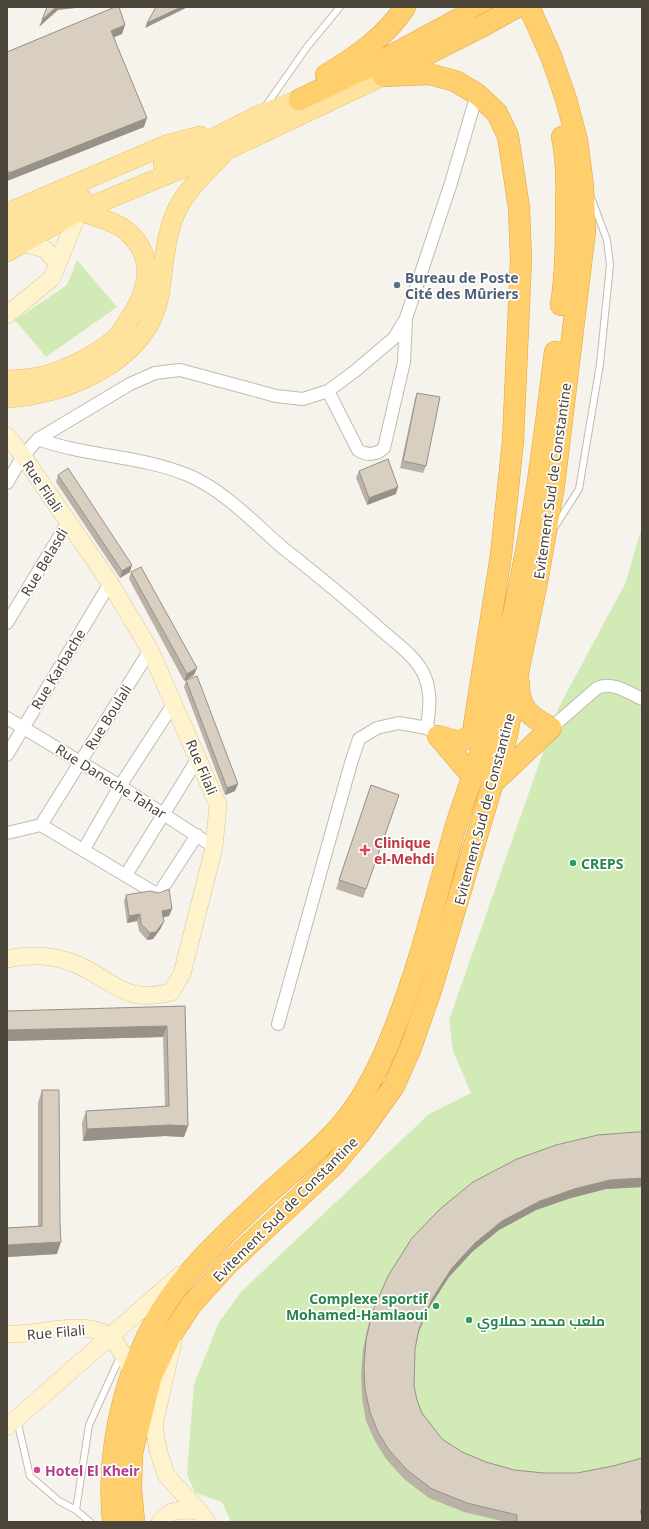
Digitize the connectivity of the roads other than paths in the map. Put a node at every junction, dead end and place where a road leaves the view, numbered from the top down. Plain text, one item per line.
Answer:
1 (340, 7) edge
2 (405, 7) edge
3 (514, 7) edge
4 (517, 7) edge
5 (529, 7) edge
6 (477, 16) edge
7 (382, 76) junction
8 (477, 94) junction
9 (299, 100) junction
10 (259, 115) junction
11 (243, 123) junction
12 (227, 150) junction
13 (581, 172) junction
14 (79, 211) junction
15 (7, 213) edge
16 (7, 234) edge
17 (24, 243) junction
18 (7, 252) edge
19 (58, 264) junction
20 (7, 316) edge
21 (406, 318) junction
22 (7, 380) edge
23 (328, 391) junction
24 (7, 398) edge
25 (7, 436) edge
26 (38, 439) junction
27 (23, 456) junction
28 (7, 483) edge
29 (68, 522) junction
30 (544, 545) junction
31 (110, 583) junction
32 (7, 623) edge
33 (150, 650) junction
34 (520, 663) junction
35 (642, 699) edge
36 (174, 702) junction
37 (7, 718) edge
38 (24, 727) junction
39 (551, 728) junction
40 (433, 732) junction
41 (473, 734) junction
42 (7, 755) edge
43 (198, 758) junction
44 (81, 761) junction
45 (467, 770) junction
46 (493, 783) junction
47 (120, 786) junction
48 (163, 813) junction
49 (458, 819) junction
50 (41, 825) junction
51 (7, 833) edge
52 (197, 835) junction
53 (214, 847) junction
54 (84, 849) junction
55 (126, 875) junction
56 (7, 959) edge
57 (278, 1024) dead end
58 (225, 1235) junction
59 (176, 1329) junction
60 (7, 1334) edge
61 (110, 1336) junction
62 (122, 1354) junction
63 (133, 1372) junction
64 (12, 1423) edge
65 (76, 1510) junction
66 (203, 1517) edge
67 (90, 1522) edge
68 (112, 1522) edge
69 (134, 1522) edge
70 (160, 1522) edge

1 - 10 lane
2 - 9 highway
3 - 49 highway, Evitement Sud de Constantine
4 - 6 highway, bridge
5 - 13 highway, Evitement Sud de Constantine
6 - 7 highway
6 - 9 highway
7 - 8 highway
7 - 12 main road
8 - 21 street
8 - 41 highway
9 - 10 main road
10 - 11 main road
11 - 15 main road
11 - 16 main road
12 - 14 main road
12 - 24 main road
13 - 30 highway, Evitement Sud de Constantine
13 - 30 lane
14 - 17 main road
14 - 19 street
14 - 22 main road
17 - 18 main road
17 - 19 street
19 - 20 street
21 - 23 street
21 - 23 street
23 - 26 street
25 - 27 street, Rue Filali
26 - 27 street
26 - 40 street
27 - 28 street
27 - 29 street, Rue Filali
29 - 31 street, Rue Filali
29 - 32 street, Rue Belasdi
30 - 34 highway, Evitement Sud de Constantine
31 - 33 street, Rue Filali
31 - 38 street, Rue Karbache
33 - 36 street, Rue Filali
33 - 44 street, Rue Boulali
34 - 39 highway
34 - 46 highway, Evitement Sud de Constantine
35 - 39 street
36 - 43 street, Rue Filali
36 - 47 street
37 - 38 street, Rue Daneche Tahar
38 - 42 street, Rue Karbache
38 - 44 street, Rue Daneche Tahar
39 - 46 highway
40 - 41 highway
40 - 45 highway
40 - 57 street
41 - 45 highway
43 - 48 street
43 - 53 street, Rue Filali
44 - 47 street, Rue Daneche Tahar
44 - 50 street, Rue Boulali
45 - 49 highway
46 - 59 highway, Evitement Sud de Constantine
47 - 48 street, Rue Daneche Tahar
47 - 54 street
48 - 52 street, Rue Daneche Tahar
48 - 55 street
49 - 58 highway, Evitement Sud de Constantine
50 - 51 street
50 - 54 street
52 - 53 street, Rue Daneche Tahar
52 - 55 street
53 - 56 street, Rue Filali
54 - 55 street
58 - 61 street
58 - 63 highway, Evitement Sud de Constantine
59 - 66 street
59 - 69 highway, Evitement Sud de Constantine
60 - 61 street, Rue Filali
61 - 62 street
61 - 64 street
62 - 63 street
62 - 65 lane
63 - 68 highway, Evitement Sud de Constantine
64 - 65 lane
65 - 67 lane
66 - 70 street

